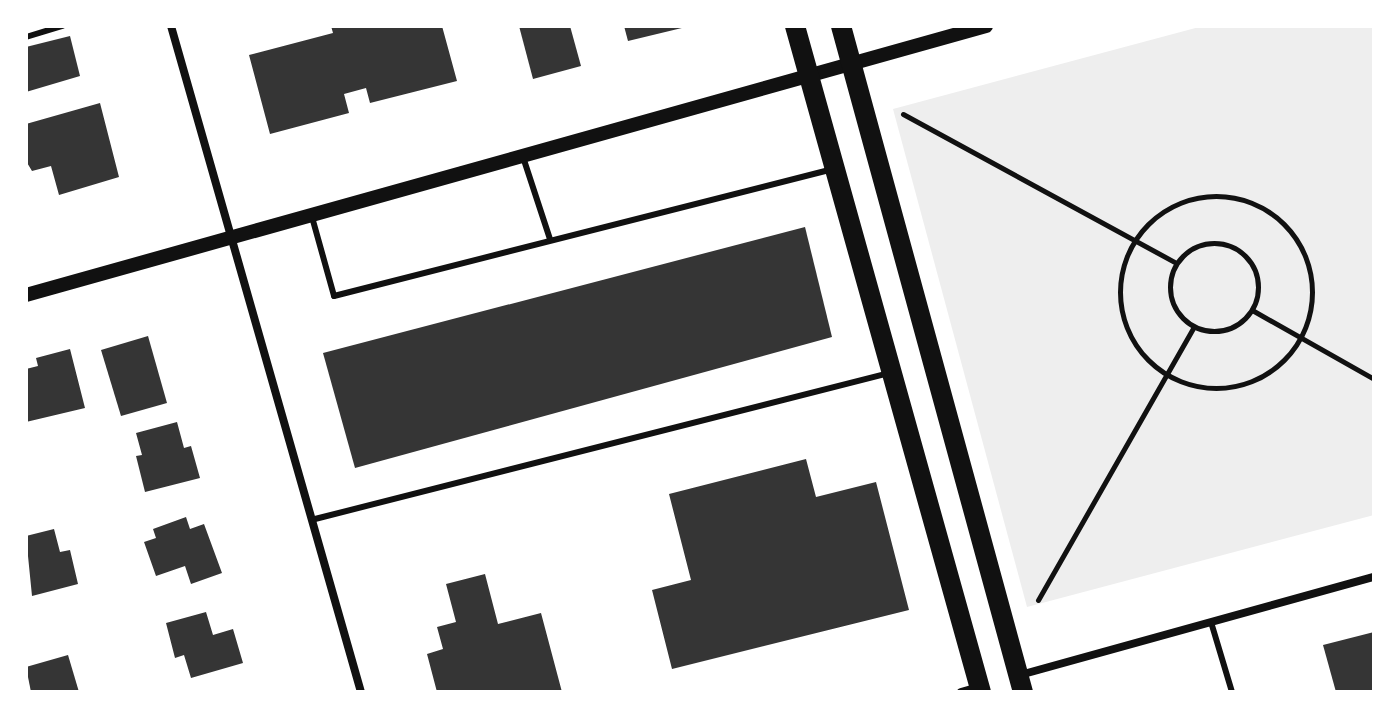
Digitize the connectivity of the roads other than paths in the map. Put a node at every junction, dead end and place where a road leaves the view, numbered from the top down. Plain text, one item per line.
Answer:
1 (62, 26) edge
2 (171, 26) edge
3 (795, 26) edge
4 (841, 26) edge
5 (986, 26) edge
6 (26, 37) edge
7 (851, 63) junction
8 (810, 75) junction
9 (523, 157) junction
10 (836, 168) junction
11 (312, 217) junction
12 (550, 239) junction
13 (234, 240) junction
14 (26, 295) edge
15 (892, 372) junction
16 (315, 519) junction
17 (1374, 577) edge
18 (1211, 622) junction
19 (1021, 684) edge
20 (974, 690) edge
21 (361, 692) edge
22 (1232, 692) edge

1 - 6 lane
2 - 13 street
3 - 8 main road
4 - 7 main road
5 - 7 street
7 - 8 street
7 - 19 main road
8 - 9 street
8 - 10 main road
9 - 11 street
9 - 12 lane
10 - 12 lane
10 - 15 main road
11 - 12 lane
11 - 13 street
13 - 14 street
13 - 16 street
15 - 16 lane
15 - 20 main road
16 - 21 street
17 - 18 street
18 - 19 street
18 - 22 lane

